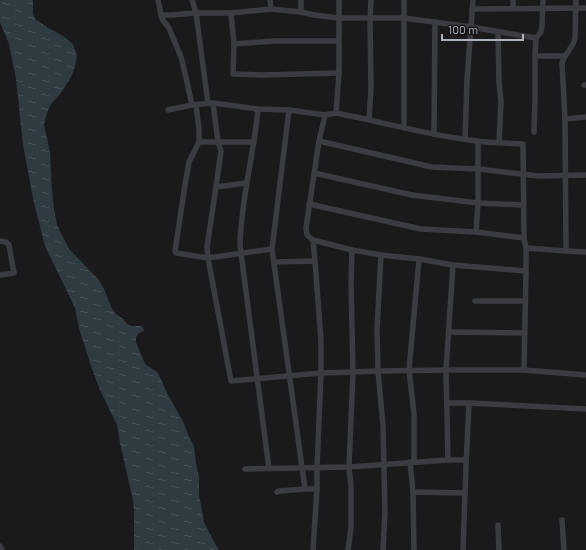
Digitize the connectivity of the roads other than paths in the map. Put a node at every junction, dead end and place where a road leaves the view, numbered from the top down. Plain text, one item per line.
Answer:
1 (158, 0) edge
2 (192, 0) edge
3 (270, 0) edge
4 (301, 0) edge
5 (339, 0) edge
6 (371, 0) edge
7 (404, 0) edge
8 (473, 0) edge
9 (513, 0) edge
10 (543, 0) edge
11 (576, 0) edge
12 (513, 8) junction
13 (543, 8) junction
14 (576, 8) junction
15 (586, 8) edge
16 (472, 9) junction
17 (271, 10) junction
18 (301, 12) junction
19 (196, 13) junction
20 (231, 13) junction
21 (161, 15) junction
22 (339, 18) junction
23 (370, 18) junction
24 (404, 18) junction
25 (435, 22) junction
26 (471, 27) junction
27 (498, 32) junction
28 (536, 38) junction
29 (338, 41) junction
30 (234, 44) junction
31 (535, 56) junction
32 (564, 56) junction
33 (339, 73) junction
34 (211, 103) junction
35 (194, 105) junction
36 (258, 109) junction
37 (168, 110) dead end
38 (289, 110) junction
39 (336, 113) junction
40 (325, 115) junction
41 (586, 117) edge
42 (565, 119) junction
43 (369, 120) junction
44 (404, 128) junction
45 (534, 132) dead end
46 (434, 134) junction
47 (465, 140) junction
48 (319, 141) junction
49 (199, 142) junction
50 (218, 142) junction
51 (254, 142) junction
52 (478, 142) junction
53 (499, 142) junction
54 (478, 169) junction
55 (314, 173) junction
56 (523, 174) junction
57 (586, 175) edge
58 (565, 176) junction
59 (246, 183) junction
60 (216, 187) junction
61 (478, 203) junction
62 (309, 204) junction
63 (523, 205) junction
64 (476, 232) junction
65 (524, 238) junction
66 (313, 240) junction
67 (0, 241) edge
68 (526, 248) junction
69 (272, 249) junction
70 (352, 250) junction
71 (566, 251) junction
72 (586, 252) edge
73 (241, 254) junction
74 (381, 255) junction
75 (208, 258) junction
76 (419, 259) junction
77 (315, 261) junction
78 (274, 262) junction
79 (453, 265) junction
80 (526, 271) junction
81 (0, 275) edge
82 (475, 301) dead end
83 (525, 301) junction
84 (449, 332) junction
85 (525, 333) junction
86 (409, 370) junction
87 (446, 370) junction
88 (524, 370) junction
89 (378, 371) junction
90 (353, 372) junction
91 (321, 373) junction
92 (586, 375) edge
93 (290, 376) junction
94 (258, 379) junction
95 (447, 403) junction
96 (469, 403) junction
97 (586, 410) edge
98 (448, 460) junction
99 (466, 460) junction
100 (412, 462) junction
101 (384, 464) junction
102 (349, 467) junction
103 (302, 468) junction
104 (317, 468) junction
105 (245, 469) dead end
106 (269, 469) junction
107 (305, 489) junction
108 (317, 489) junction
109 (277, 492) dead end
110 (413, 492) junction
111 (465, 493) junction
112 (562, 520) dead end
113 (498, 525) dead end
114 (0, 546) edge
115 (2, 550) edge
116 (313, 550) edge
117 (348, 550) edge
118 (383, 550) edge
119 (414, 550) edge
120 (463, 550) edge
121 (499, 550) edge
122 (564, 550) edge

1 - 21 street
2 - 19 street
3 - 17 street
4 - 18 street
5 - 22 street
6 - 23 street
7 - 24 street
8 - 16 street
9 - 12 street
10 - 13 street
11 - 14 street
12 - 13 street
12 - 16 street
13 - 14 street
13 - 28 street
14 - 15 street
14 - 32 street
16 - 26 street
17 - 18 street
17 - 20 street
18 - 22 street
19 - 20 street
19 - 21 street
19 - 34 street
20 - 30 street
21 - 35 street
22 - 23 street
22 - 29 street
23 - 24 street
23 - 43 street
24 - 25 street
24 - 44 street
25 - 26 street
25 - 46 street
26 - 27 street
26 - 47 street
27 - 28 street
27 - 53 street
28 - 31 street
29 - 30 street
29 - 33 street
30 - 33 street
31 - 32 street
31 - 45 street
32 - 42 street
33 - 39 street
34 - 35 street
34 - 36 street
34 - 50 street
35 - 37 street
35 - 49 street
36 - 38 street
36 - 51 street
38 - 40 street
38 - 69 street
39 - 40 street
39 - 43 street
40 - 48 street
41 - 42 street
42 - 58 street
43 - 44 street
44 - 46 street
46 - 47 street
47 - 52 street
48 - 54 street
48 - 55 street
49 - 50 street
49 - 75 street
50 - 51 street
50 - 60 street
51 - 59 street
52 - 53 street
52 - 54 street
53 - 56 street
54 - 56 street
54 - 61 street
55 - 61 street
55 - 62 street
56 - 58 street
56 - 63 street
57 - 58 street
58 - 71 street
59 - 60 street
59 - 73 street
60 - 75 street
61 - 63 street
61 - 64 street
62 - 64 street
62 - 66 street
63 - 65 street
64 - 65 street
65 - 68 street
66 - 70 street
66 - 77 street
67 - 81 street
68 - 71 street
68 - 80 street
69 - 73 street
69 - 78 street
70 - 74 street
70 - 90 street
71 - 72 street
73 - 75 street
73 - 94 street
74 - 76 street
74 - 89 street
75 - 94 street
76 - 79 street
76 - 86 street
77 - 78 street
77 - 91 street
78 - 93 street
79 - 80 street
79 - 84 street
80 - 83 street
82 - 83 street
83 - 85 street
84 - 85 street
84 - 87 street
85 - 88 street
86 - 87 street
86 - 89 street
86 - 100 street
87 - 88 street
87 - 95 street
88 - 92 street
89 - 90 street
89 - 101 street
90 - 91 street
90 - 102 street
91 - 93 street
91 - 104 street
93 - 94 street
93 - 103 street
94 - 106 street
95 - 96 street
95 - 98 street
96 - 97 street
96 - 99 street
98 - 99 street
98 - 100 street
99 - 111 street
100 - 101 street
100 - 110 street
101 - 102 street
101 - 118 street
102 - 104 street
102 - 117 street
103 - 104 street
103 - 106 street
103 - 107 street
104 - 108 street
105 - 106 street
107 - 108 street
107 - 109 street
108 - 116 street
110 - 111 street
110 - 119 street
111 - 120 street
112 - 122 street
113 - 121 street
114 - 115 street

